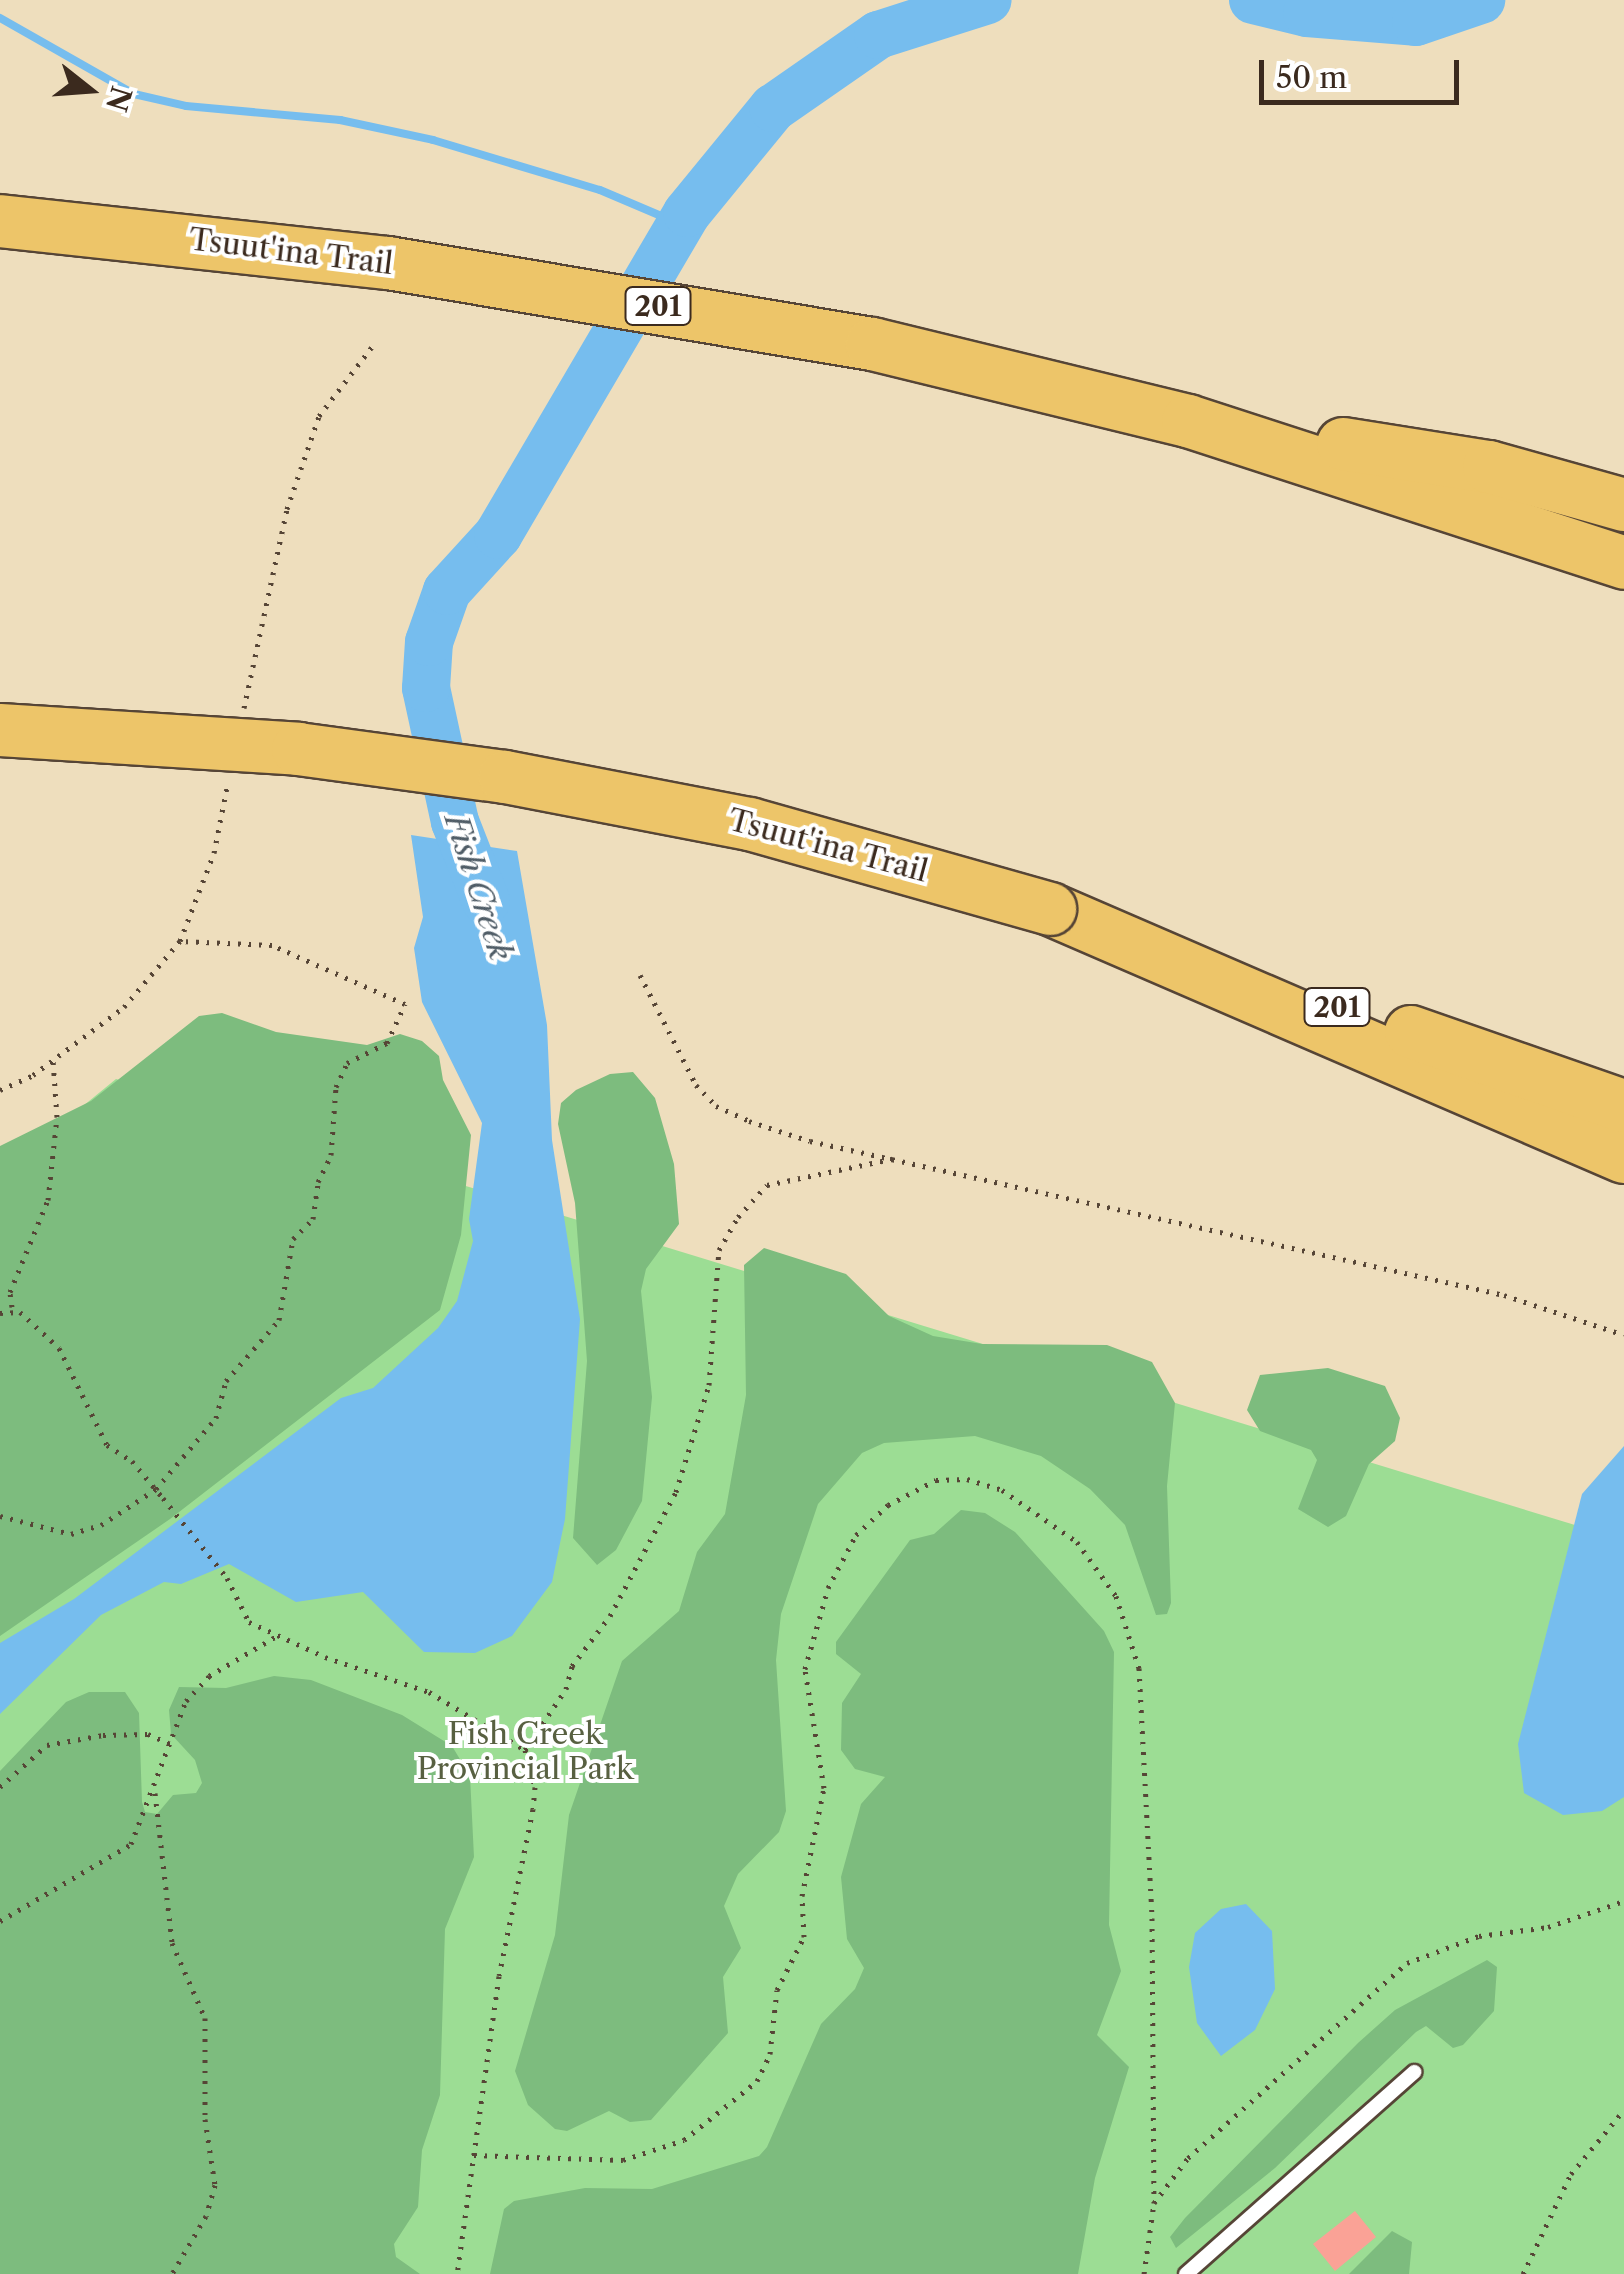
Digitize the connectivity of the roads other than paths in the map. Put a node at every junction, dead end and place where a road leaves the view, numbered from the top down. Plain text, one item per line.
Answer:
1 (0, 221) edge
2 (1188, 421) junction
3 (1624, 505) edge
4 (1624, 563) edge
5 (0, 730) edge
6 (1050, 909) junction
7 (1624, 1106) edge
8 (1624, 1156) edge
9 (1414, 2072) dead end
10 (1186, 2274) edge

1 - 2 highway, Tsuut'ina Trail / 201
2 - 3 highway
2 - 4 highway, Tsuut'ina Trail / 201
5 - 6 highway, Tsuut'ina Trail / 201, bridge
6 - 7 highway, Tsuut'ina Trail / 201
6 - 8 highway
9 - 10 lane

